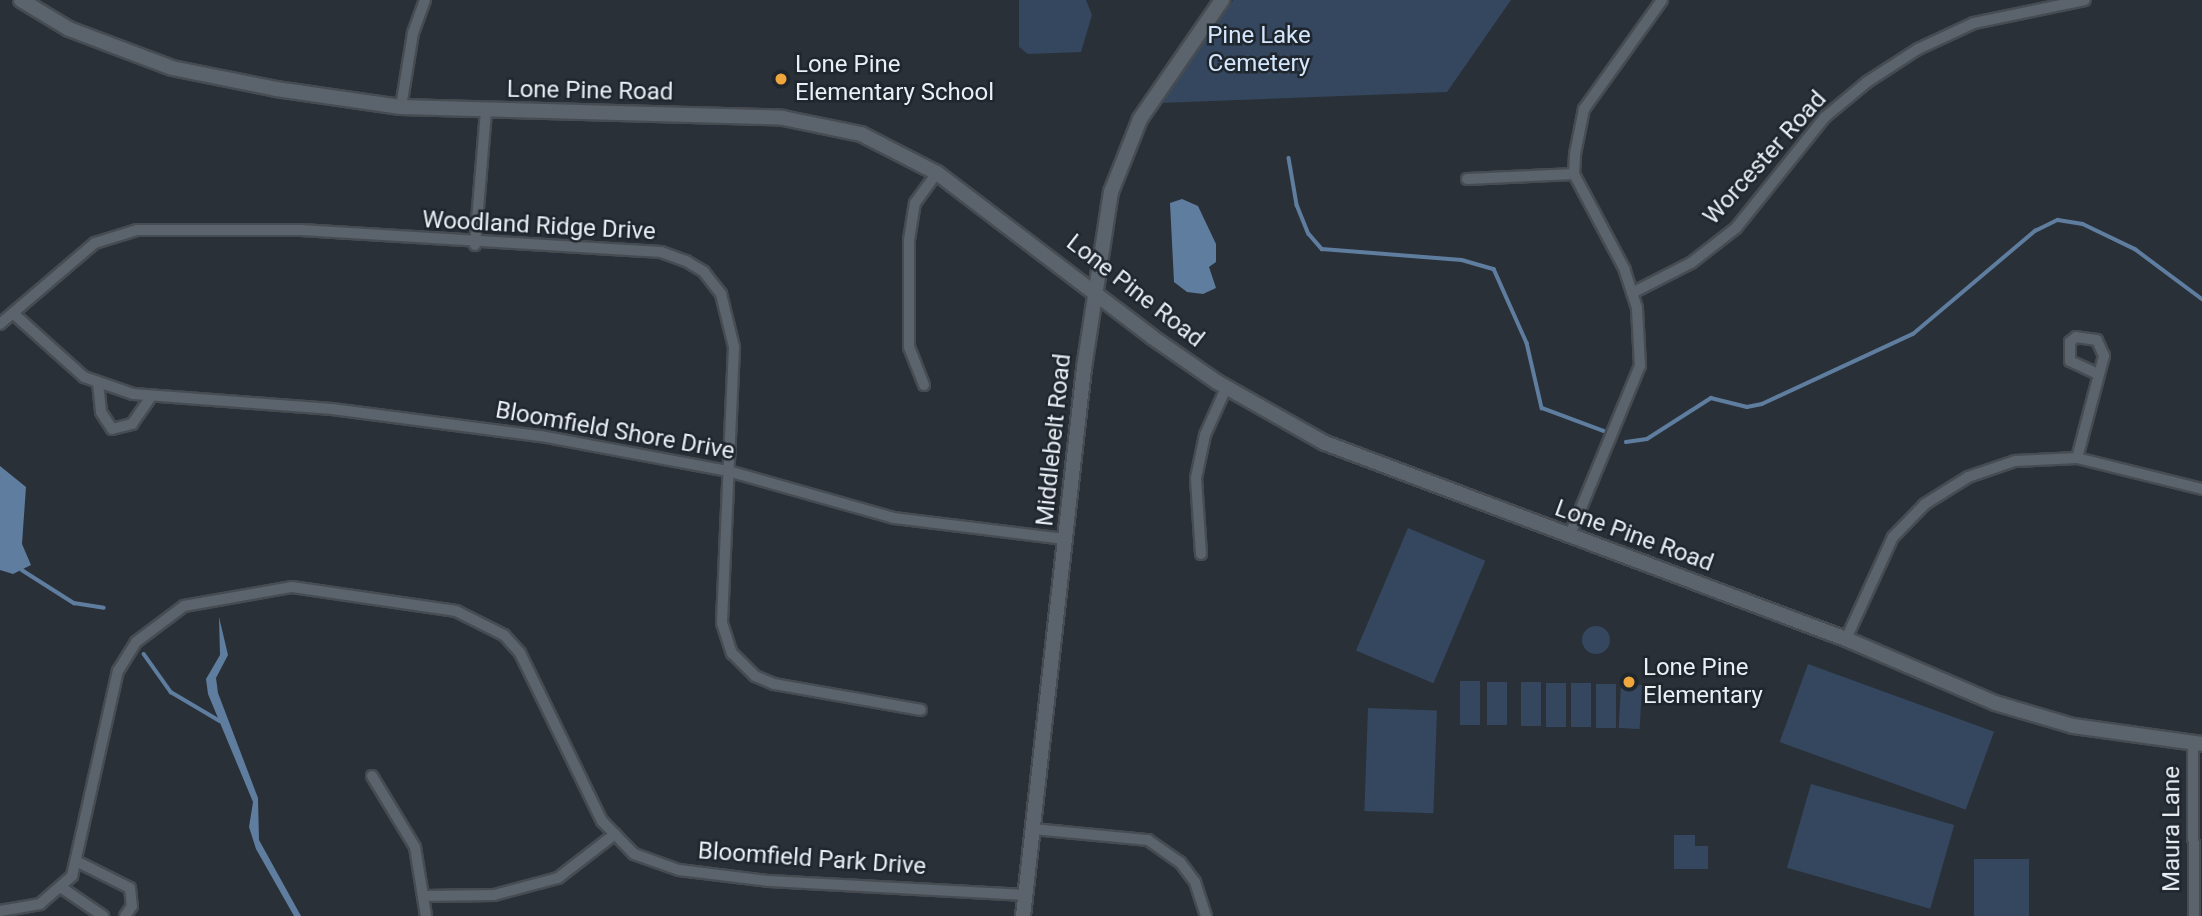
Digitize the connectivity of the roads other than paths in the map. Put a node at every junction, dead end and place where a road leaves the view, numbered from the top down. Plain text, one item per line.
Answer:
1 (21, 0) edge
2 (425, 0) edge
3 (1222, 0) edge
4 (1662, 0) edge
5 (2085, 0) edge
6 (401, 107) junction
7 (486, 111) junction
8 (937, 173) junction
9 (1574, 174) junction
10 (1467, 179) dead end
11 (475, 245) junction
12 (1095, 289) junction
13 (1632, 293) junction
14 (15, 315) junction
15 (0, 324) edge
16 (2098, 374) dead end
17 (97, 383) junction
18 (924, 385) dead end
19 (1226, 388) junction
20 (151, 397) junction
21 (2077, 457) junction
22 (728, 471) junction
23 (2202, 489) edge
24 (1569, 537) junction
25 (1066, 539) junction
26 (1201, 554) dead end
27 (1846, 639) junction
28 (921, 710) dead end
29 (2198, 743) edge
30 (372, 776) dead end
31 (1033, 829) junction
32 (615, 834) junction
33 (78, 862) junction
34 (62, 888) junction
35 (1026, 895) junction
36 (425, 896) junction
37 (0, 911) edge
38 (103, 916) edge
39 (125, 916) edge
40 (426, 916) edge
41 (1023, 916) edge
42 (1206, 916) edge
43 (2194, 916) edge

1 - 6 street, Lone Pine Road
2 - 6 street
3 - 12 street, Middlebelt Road
4 - 9 street
5 - 13 street, Worcester Road
6 - 7 street, Lone Pine Road
7 - 8 street, Lone Pine Road
7 - 11 street
8 - 12 street, Lone Pine Road
8 - 18 street
9 - 10 street
9 - 13 street
11 - 14 street, Woodland Ridge Drive
11 - 22 street, Woodland Ridge Drive
12 - 19 street, Lone Pine Road
12 - 25 street, Middlebelt Road
13 - 24 street
14 - 15 street
14 - 17 street, Bloomfield Shore Drive
16 - 21 street
17 - 20 street, Bloomfield Shore Drive
17 - 20 street
19 - 24 street, Lone Pine Road
19 - 26 street
20 - 22 street, Bloomfield Shore Drive
21 - 23 street
21 - 27 street
22 - 25 street, Bloomfield Shore Drive
22 - 28 street, Woodland Ridge Drive
24 - 27 street, Lone Pine Road
25 - 31 street, Middlebelt Road
27 - 29 street, Lone Pine Road
29 - 43 street, Maura Lane
30 - 36 street
31 - 35 street, Middlebelt Road
31 - 42 street
32 - 33 street, Bloomfield Park Drive
32 - 35 street, Bloomfield Park Drive
32 - 36 street
33 - 34 street, Bloomfield Park Drive
33 - 39 street
34 - 37 street, Bloomfield Park Drive
34 - 38 street
35 - 41 street, Middlebelt Road
36 - 40 street

